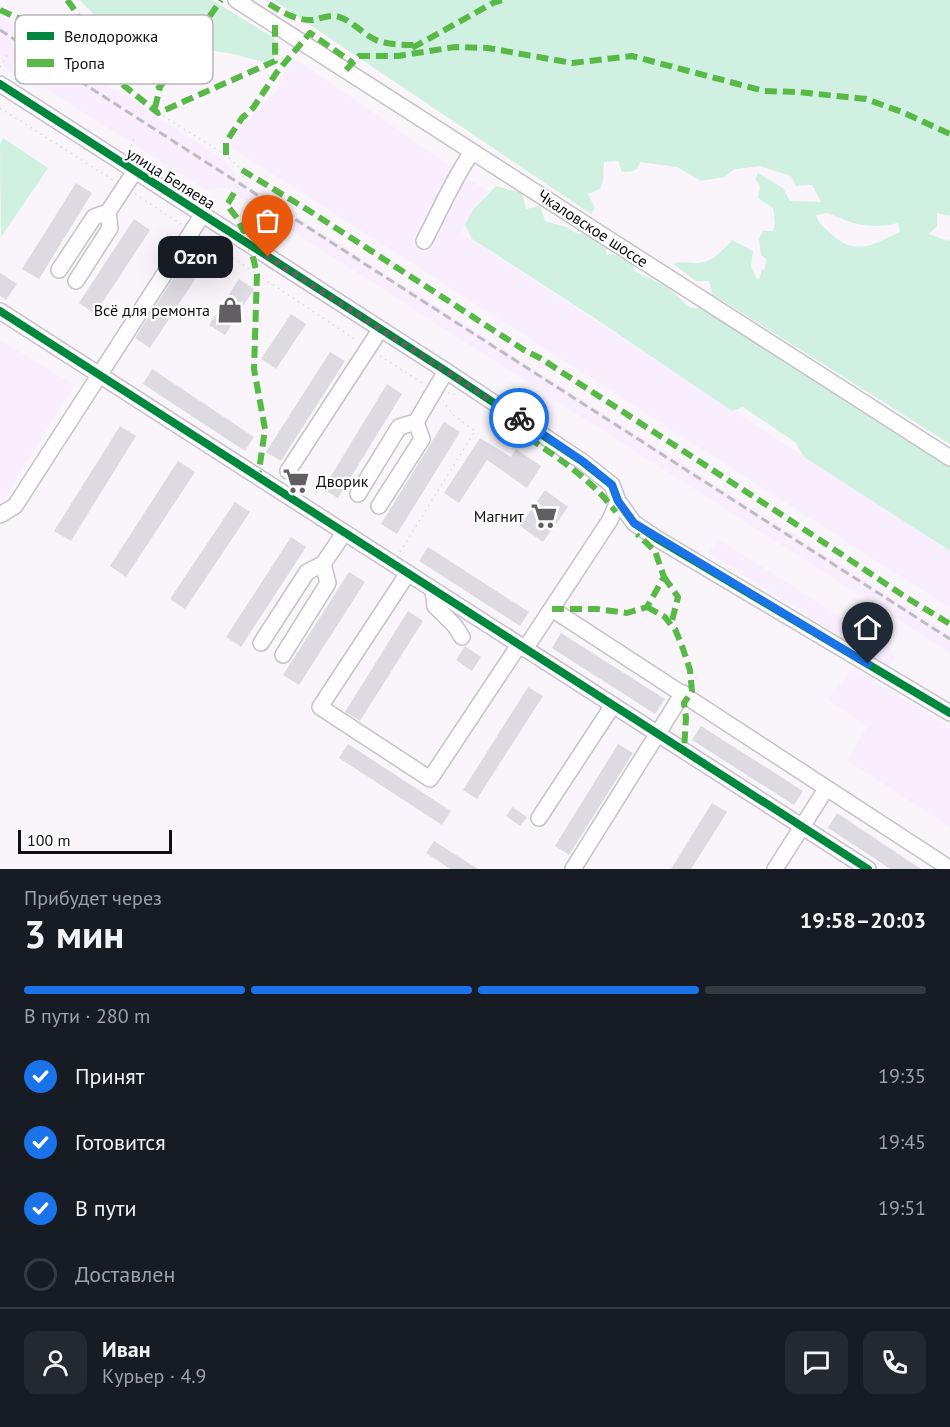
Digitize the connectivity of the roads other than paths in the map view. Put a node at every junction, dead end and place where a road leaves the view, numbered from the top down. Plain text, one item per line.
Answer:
1 (236, 0) edge
2 (0, 84) edge
3 (472, 152) junction
4 (135, 171) junction
5 (108, 212) junction
6 (203, 214) junction
7 (424, 241) dead end
8 (59, 270) dead end
9 (76, 281) dead end
10 (0, 311) edge
11 (380, 330) junction
12 (446, 371) junction
13 (98, 374) junction
14 (416, 422) junction
15 (950, 458) edge
16 (288, 471) dead end
17 (358, 494) dead end
18 (618, 501) junction
19 (379, 506) dead end
20 (0, 515) edge
21 (344, 532) junction
22 (323, 564) junction
23 (408, 573) junction
24 (433, 590) junction
25 (552, 609) junction
26 (462, 637) dead end
27 (261, 643) dead end
28 (522, 647) junction
29 (283, 655) dead end
30 (683, 693) junction
31 (613, 705) junction
32 (950, 713) edge
33 (657, 733) junction
34 (826, 789) junction
35 (539, 818) dead end
36 (802, 825) junction
37 (573, 869) edge
38 (775, 869) edge
39 (868, 869) edge
40 (946, 869) edge

1 - 3 street, Чкаловское шоссе
2 - 4 street, улица Беляева
3 - 7 street
3 - 15 street, Чкаловское шоссе
4 - 5 street
4 - 6 street, улица Беляева
5 - 8 street
5 - 9 street
6 - 11 street, улица Беляева
6 - 13 street
10 - 13 street
11 - 12 street, улица Беляева
11 - 16 street
12 - 14 street
12 - 18 street, улица Беляева
13 - 20 street
13 - 21 street
14 - 17 street
14 - 19 street
18 - 25 street
18 - 32 street, улица Беляева
21 - 22 street
21 - 23 street
22 - 27 street
22 - 29 street
23 - 24 street
23 - 28 street
24 - 26 street
24 - 28 street
25 - 28 street
25 - 30 street
28 - 31 street
30 - 33 street
30 - 34 street
31 - 33 street
31 - 35 street
33 - 36 street
33 - 37 street
34 - 36 street
34 - 40 street
36 - 38 street
36 - 39 street

